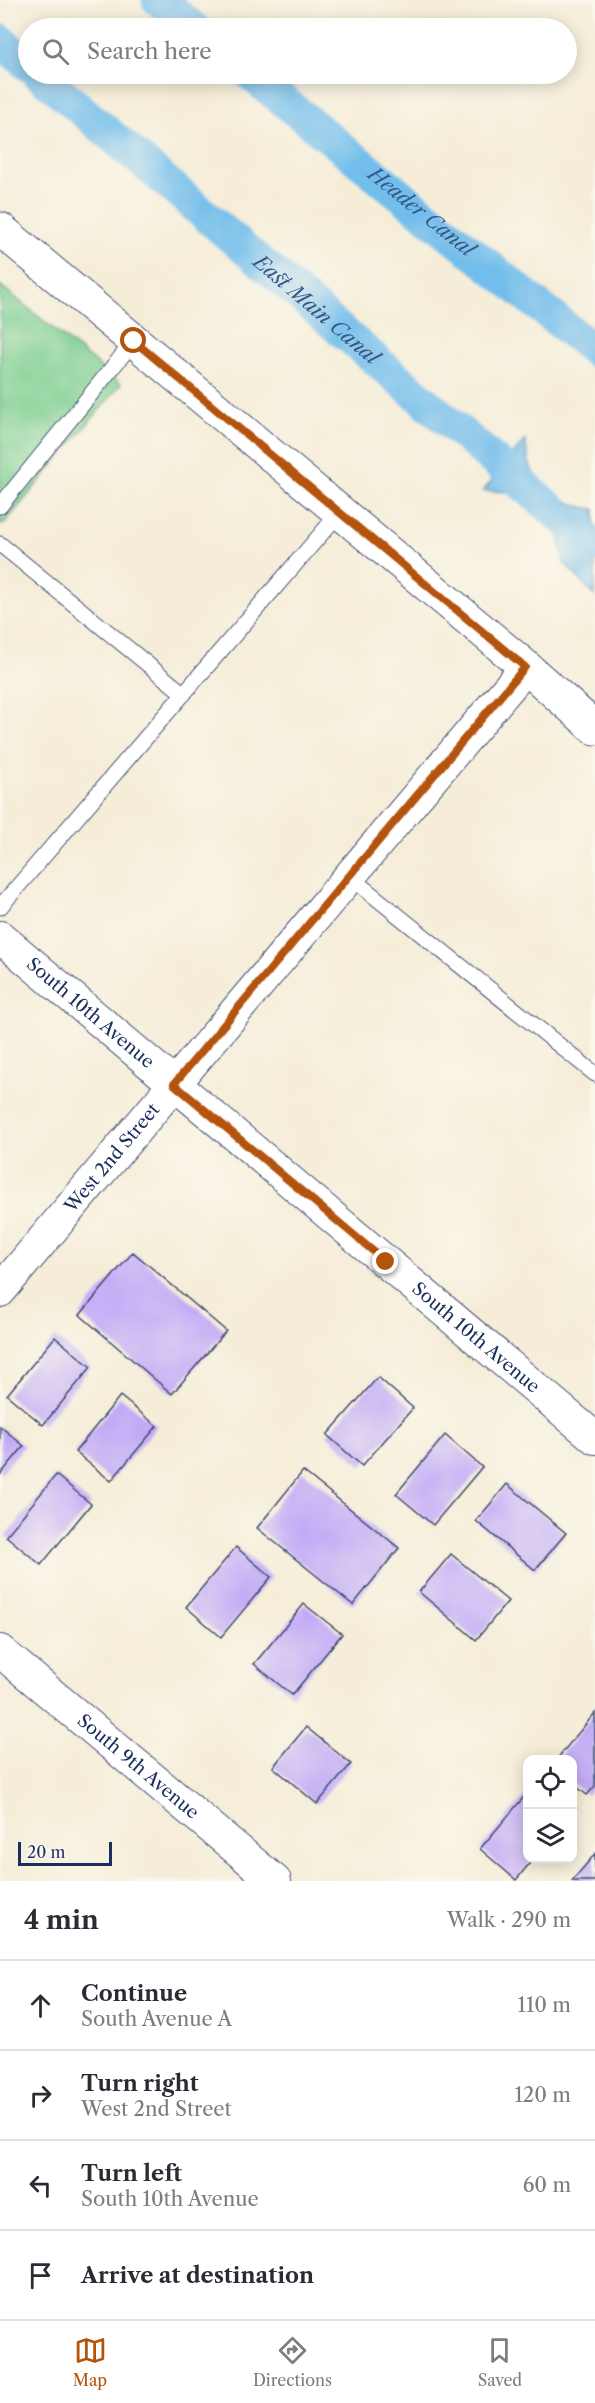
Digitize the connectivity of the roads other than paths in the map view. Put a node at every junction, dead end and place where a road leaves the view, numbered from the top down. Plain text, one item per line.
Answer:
1 (0, 229) edge
2 (134, 341) junction
3 (0, 506) edge
4 (340, 512) junction
5 (0, 544) edge
6 (525, 667) junction
7 (184, 694) junction
8 (595, 728) edge
9 (349, 876) junction
10 (0, 907) edge
11 (0, 937) edge
12 (595, 1074) edge
13 (174, 1084) junction
14 (0, 1291) edge
15 (595, 1438) edge
16 (0, 1651) edge
17 (275, 1881) edge

1 - 2 main road
2 - 3 lane
2 - 4 main road
4 - 6 main road
4 - 7 lane
5 - 7 lane
6 - 8 main road
6 - 9 street, West 2nd Street
7 - 10 lane
9 - 12 lane
9 - 13 street, West 2nd Street
11 - 13 street, South 10th Avenue
13 - 14 street, West 2nd Street
13 - 15 street, South 10th Avenue
16 - 17 street, South 9th Avenue

